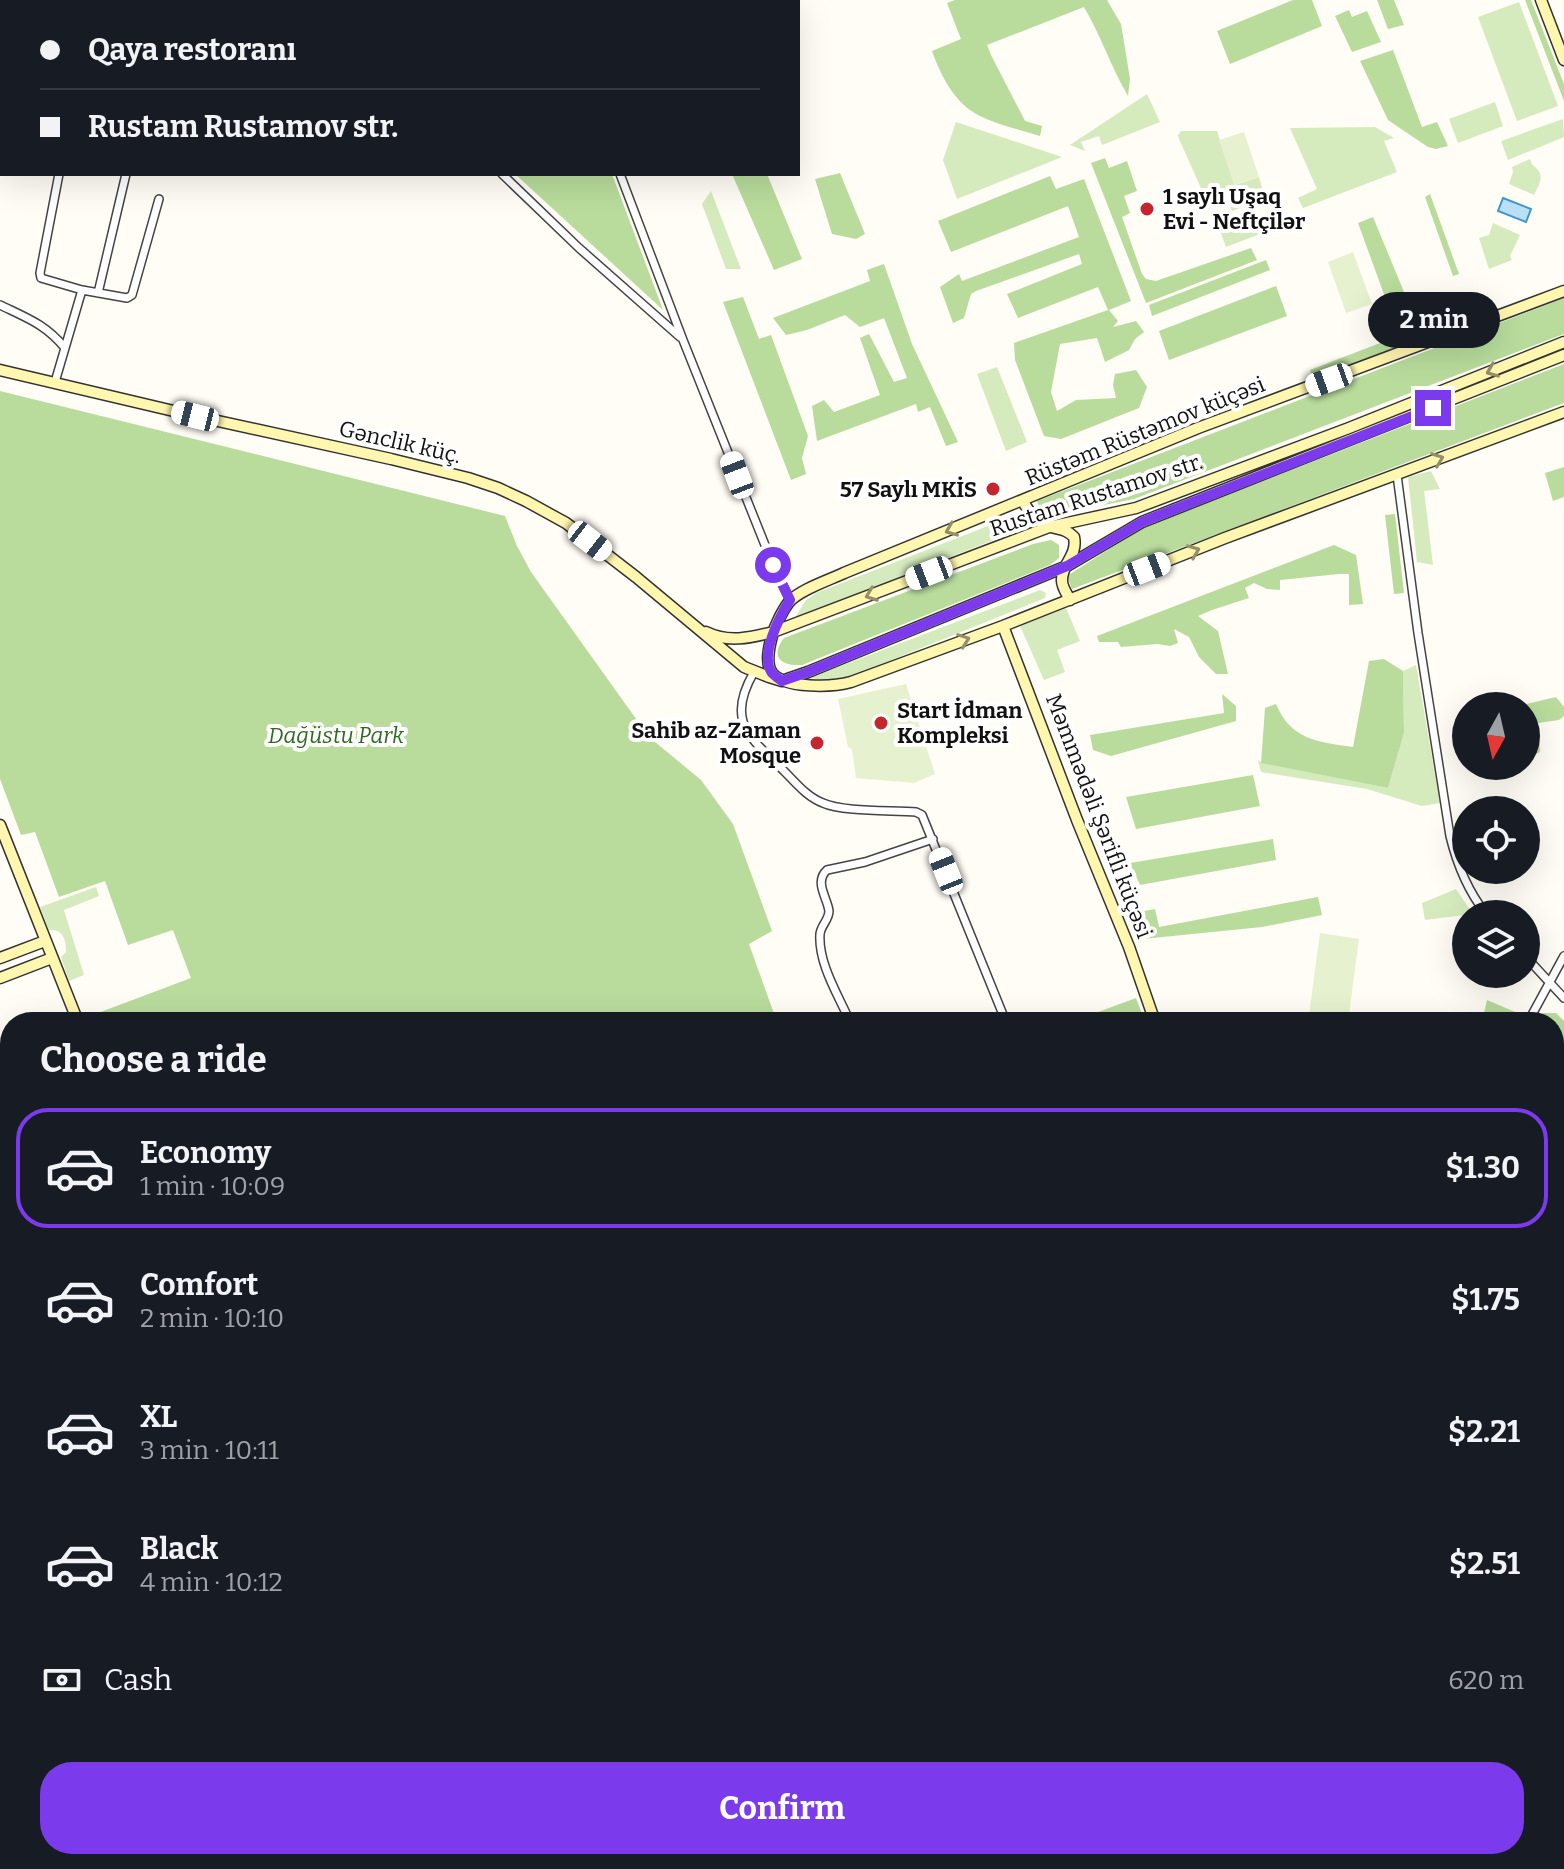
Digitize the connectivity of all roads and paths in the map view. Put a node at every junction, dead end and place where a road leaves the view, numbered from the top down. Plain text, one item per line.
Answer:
1 (1541, 0) edge
2 (1564, 60) edge
3 (59, 176) edge
4 (126, 176) edge
5 (504, 176) edge
6 (621, 176) edge
7 (159, 199) dead end
8 (82, 290) junction
9 (1564, 291) edge
10 (98, 293) junction
11 (0, 305) edge
12 (683, 340) junction
13 (1564, 342) edge
14 (65, 348) junction
15 (1564, 355) edge
16 (0, 370) edge
17 (55, 382) junction
18 (1564, 412) edge
19 (1397, 475) junction
20 (1023, 501) junction
21 (1049, 527) junction
22 (1067, 566) junction
23 (790, 600) junction
24 (1070, 600) junction
25 (1003, 626) junction
26 (697, 627) junction
27 (773, 632) junction
28 (749, 669) junction
29 (782, 681) junction
30 (0, 825) edge
31 (933, 839) junction
32 (1476, 900) edge
33 (45, 941) junction
34 (1564, 956) edge
35 (0, 958) edge
36 (52, 958) junction
37 (1540, 972) edge
38 (0, 978) edge
39 (1550, 982) junction
40 (1564, 998) edge
41 (74, 1012) edge
42 (846, 1012) edge
43 (1002, 1012) edge
44 (1152, 1012) edge
45 (1534, 1012) edge

1 - 2 main road
3 - 8 street
4 - 10 street
5 - 12 street
6 - 12 street
7 - 10 street
8 - 10 street
8 - 14 street
9 - 20 main road, Rüstəm Rüstəmov küçəsi
11 - 14 street
12 - 23 street
13 -> 21 main road, Rustam Rustamov str.
14 - 17 street
15 - 22 main road, Rustam Rustamov str.
16 - 17 main road, Gənclik küç.
17 - 26 main road, Gənclik küç.
19 -> 18 main road
24 -> 19 main road
19 - 32 street
20 - 21 main road
20 -> 23 main road, Rüstəm Rüstəmov küçəsi
21 - 22 main road
21 -> 27 main road, Rustam Rustamov str.
22 - 24 main road
22 - 29 main road, Rustam Rustamov str.
23 - 27 main road
24 - 25 main road
29 -> 25 main road
25 - 44 main road, Məmmədəli Şərifli küçəsi
26 - 27 main road, Rustam Rustamov str.
26 - 28 main road, Gənclik küç.
27 - 29 main road
28 - 29 main road
28 - 31 street
30 - 33 main road
31 - 42 street
31 - 43 street
33 - 35 main road
33 - 36 main road
34 - 39 street
36 - 38 main road
36 - 41 main road
37 - 39 street
39 - 40 street
39 - 45 street

